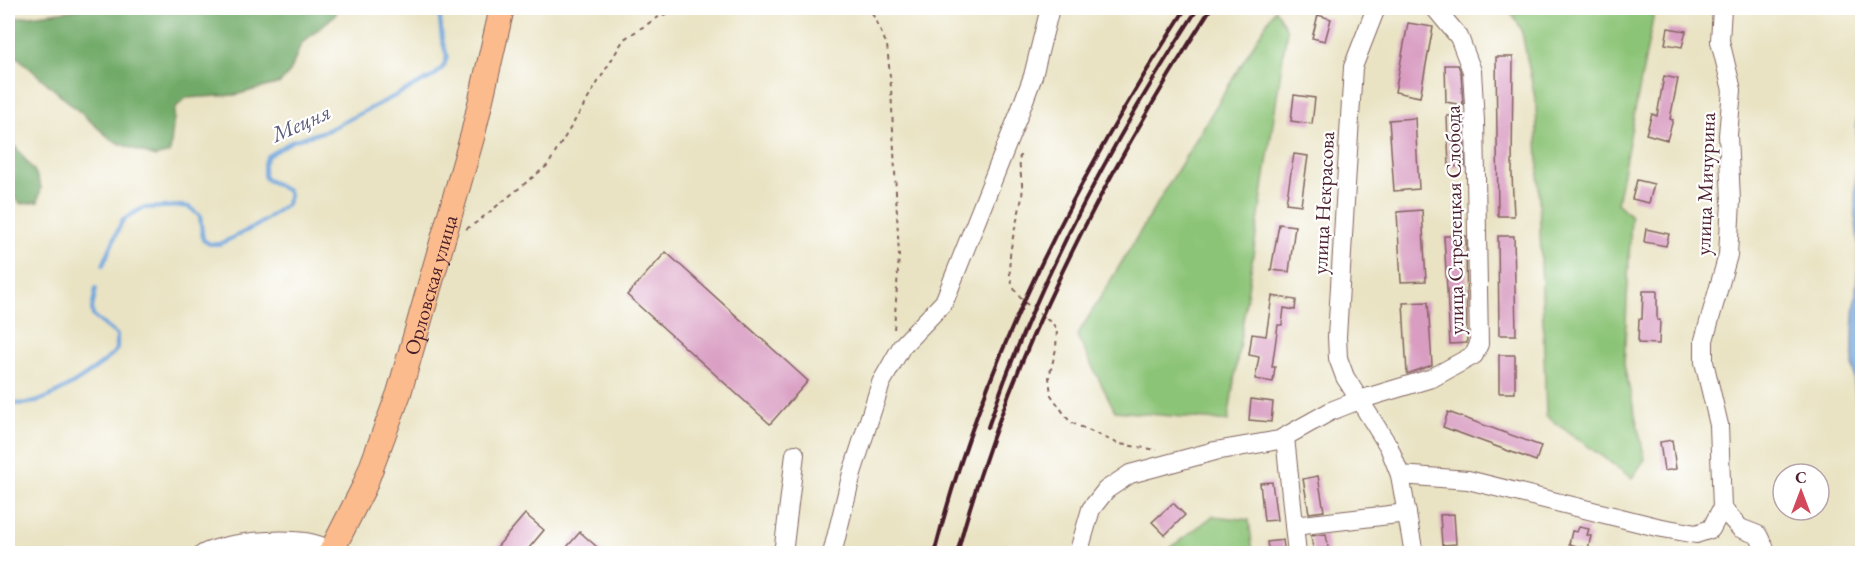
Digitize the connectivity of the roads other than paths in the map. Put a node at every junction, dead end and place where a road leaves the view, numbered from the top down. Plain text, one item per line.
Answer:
1 (502, 8) edge
2 (1050, 8) edge
3 (1376, 8) edge
4 (1435, 8) edge
5 (1722, 8) edge
6 (1360, 402) junction
7 (1285, 437) junction
8 (795, 454) dead end
9 (1400, 475) junction
10 (1722, 508) junction
11 (1407, 513) junction
12 (1294, 526) junction
13 (331, 552) edge
14 (203, 554) edge
15 (783, 554) edge
16 (832, 554) edge
17 (1078, 554) edge
18 (1297, 554) edge
19 (1414, 554) edge
20 (1765, 554) edge

1 - 13 main road, Орловская улица
2 - 16 street
3 - 6 street, улица Некрасова
4 - 6 street, улица Стрелецкая Слобода
5 - 10 street, улица Мичурина
6 - 7 street
6 - 9 street, улица Некрасова
7 - 12 street
7 - 17 street
8 - 15 street
9 - 10 street
9 - 11 street, улица Некрасова
10 - 20 street
11 - 12 street
11 - 19 street, улица Некрасова
12 - 18 street
13 - 14 street

